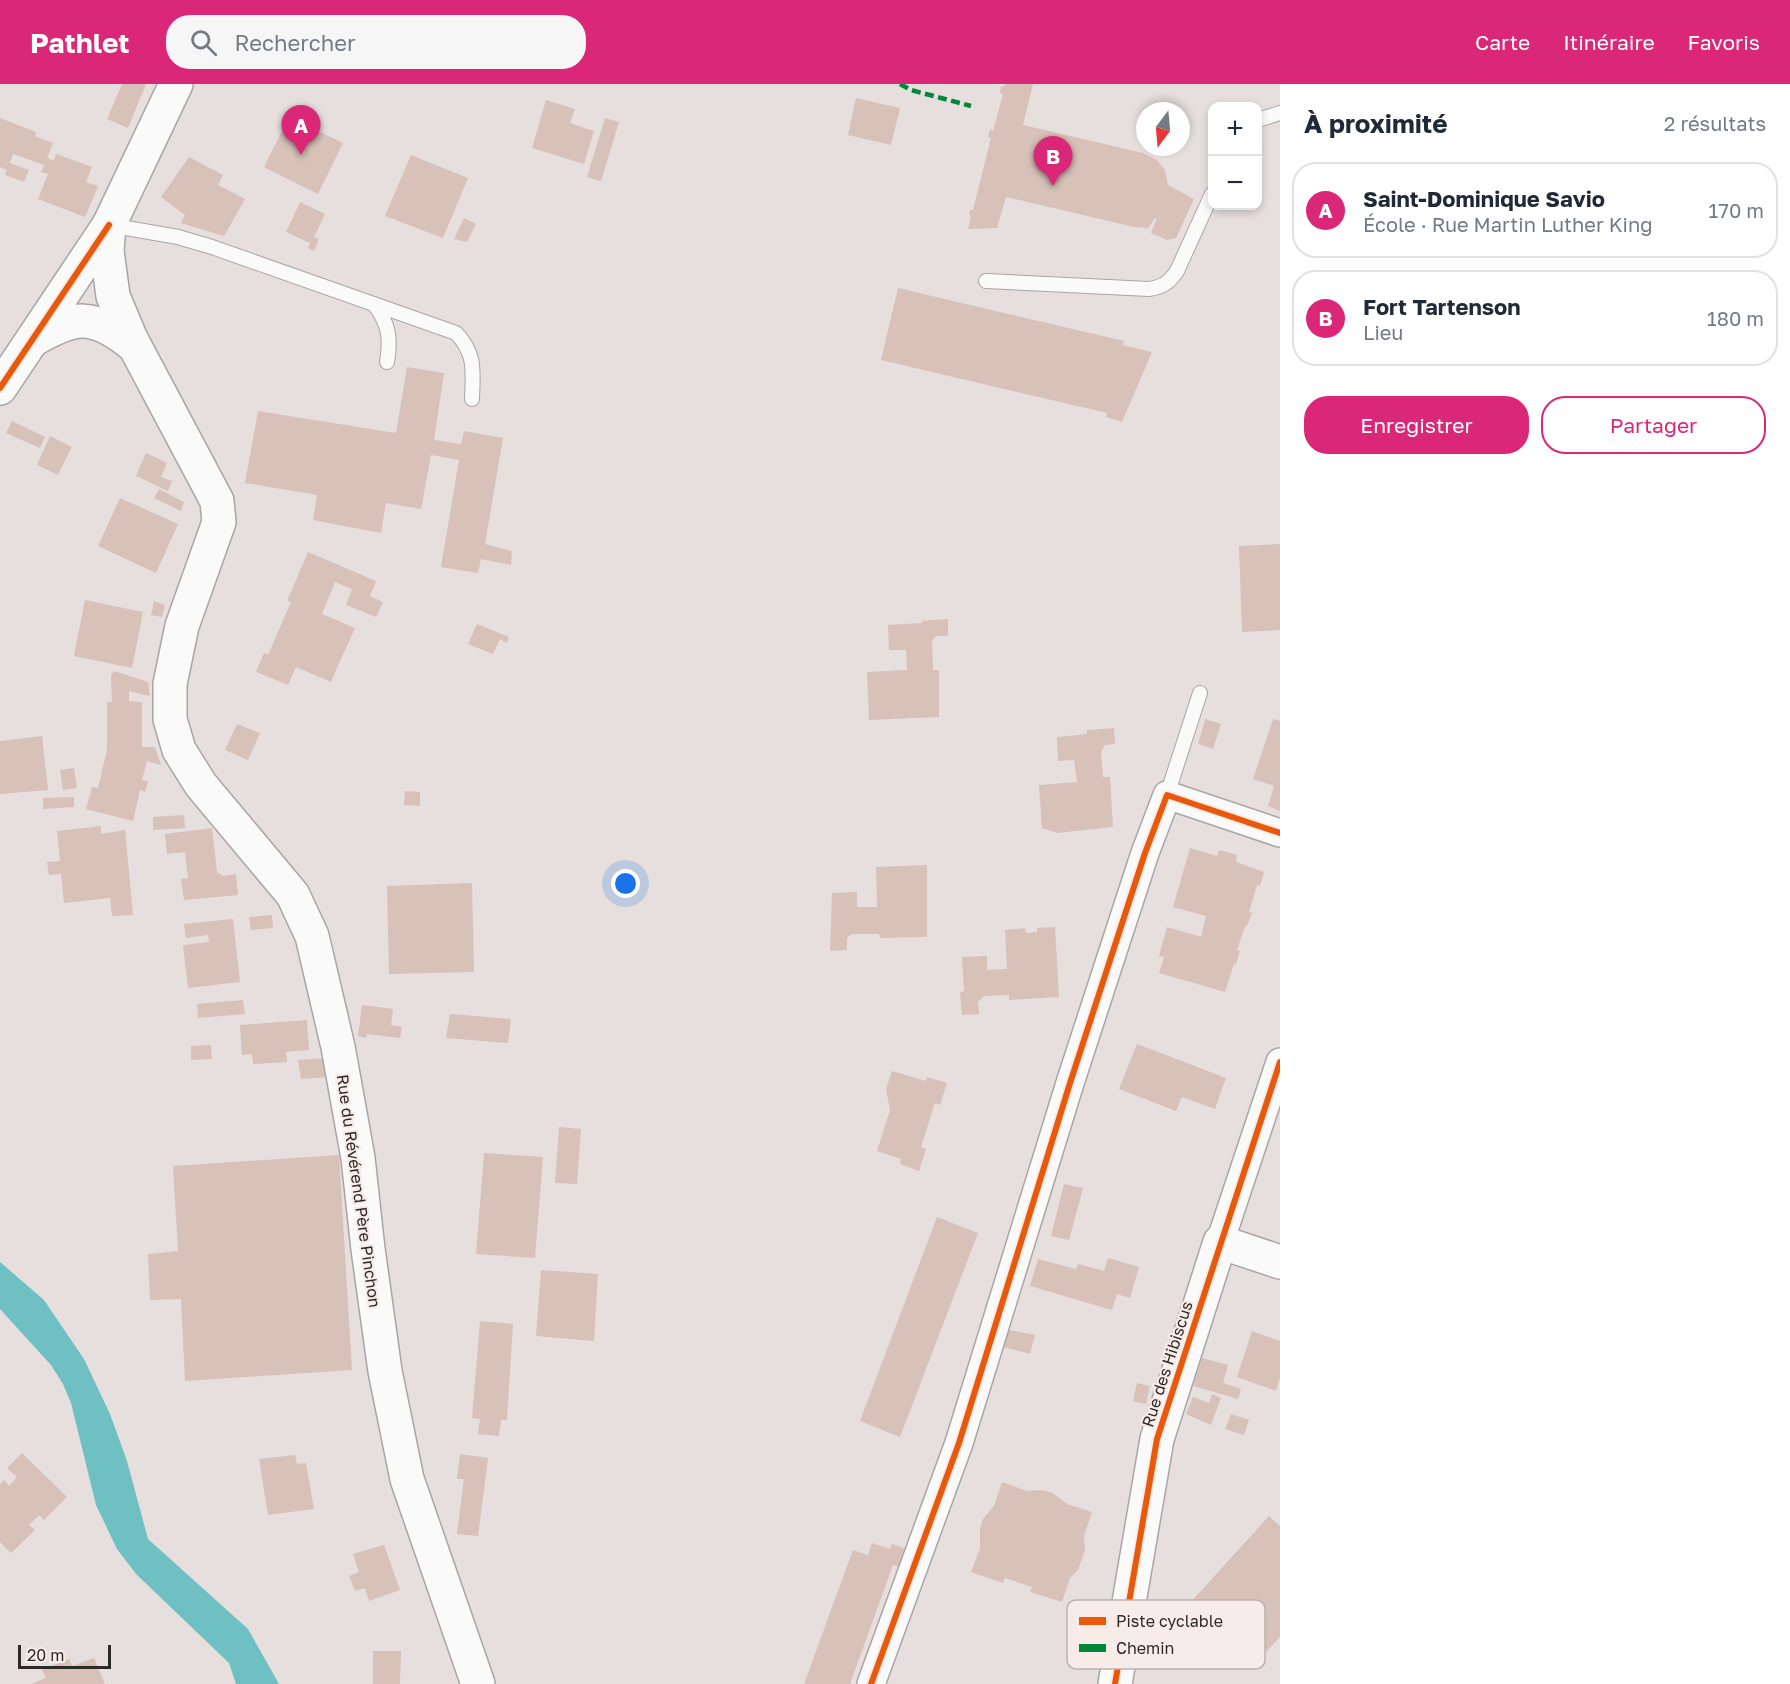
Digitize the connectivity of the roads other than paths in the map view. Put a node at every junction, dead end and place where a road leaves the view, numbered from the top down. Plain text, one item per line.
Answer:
1 (176, 84) edge
2 (1280, 113) edge
3 (1262, 118) edge
4 (1208, 203) edge
5 (109, 225) junction
6 (986, 281) dead end
7 (374, 304) junction
8 (31, 340) junction
9 (133, 345) junction
10 (387, 362) dead end
11 (4, 374) edge
12 (472, 399) dead end
13 (1200, 693) dead end
14 (1167, 795) junction
15 (1280, 833) edge
16 (1280, 1062) edge
17 (1220, 1242) junction
18 (1280, 1262) edge
19 (1129, 1600) edge
20 (1118, 1669) edge
21 (478, 1684) edge
22 (871, 1684) edge
23 (1115, 1684) edge

1 - 5 main road
2 - 3 lane
4 - 6 lane
5 - 7 lane
5 - 8 main road
5 - 9 main road, Rue du Révérend Père Pinchon
7 - 10 lane
7 - 12 lane
8 - 9 main road
8 - 11 main road
9 - 21 main road, Rue du Révérend Père Pinchon
13 - 14 lane
14 - 15 street
14 - 22 street
16 - 17 street, Rue des Hibiscus
17 - 18 main road
17 - 19 main road, Rue des Hibiscus
20 - 23 main road, Rue des Hibiscus

